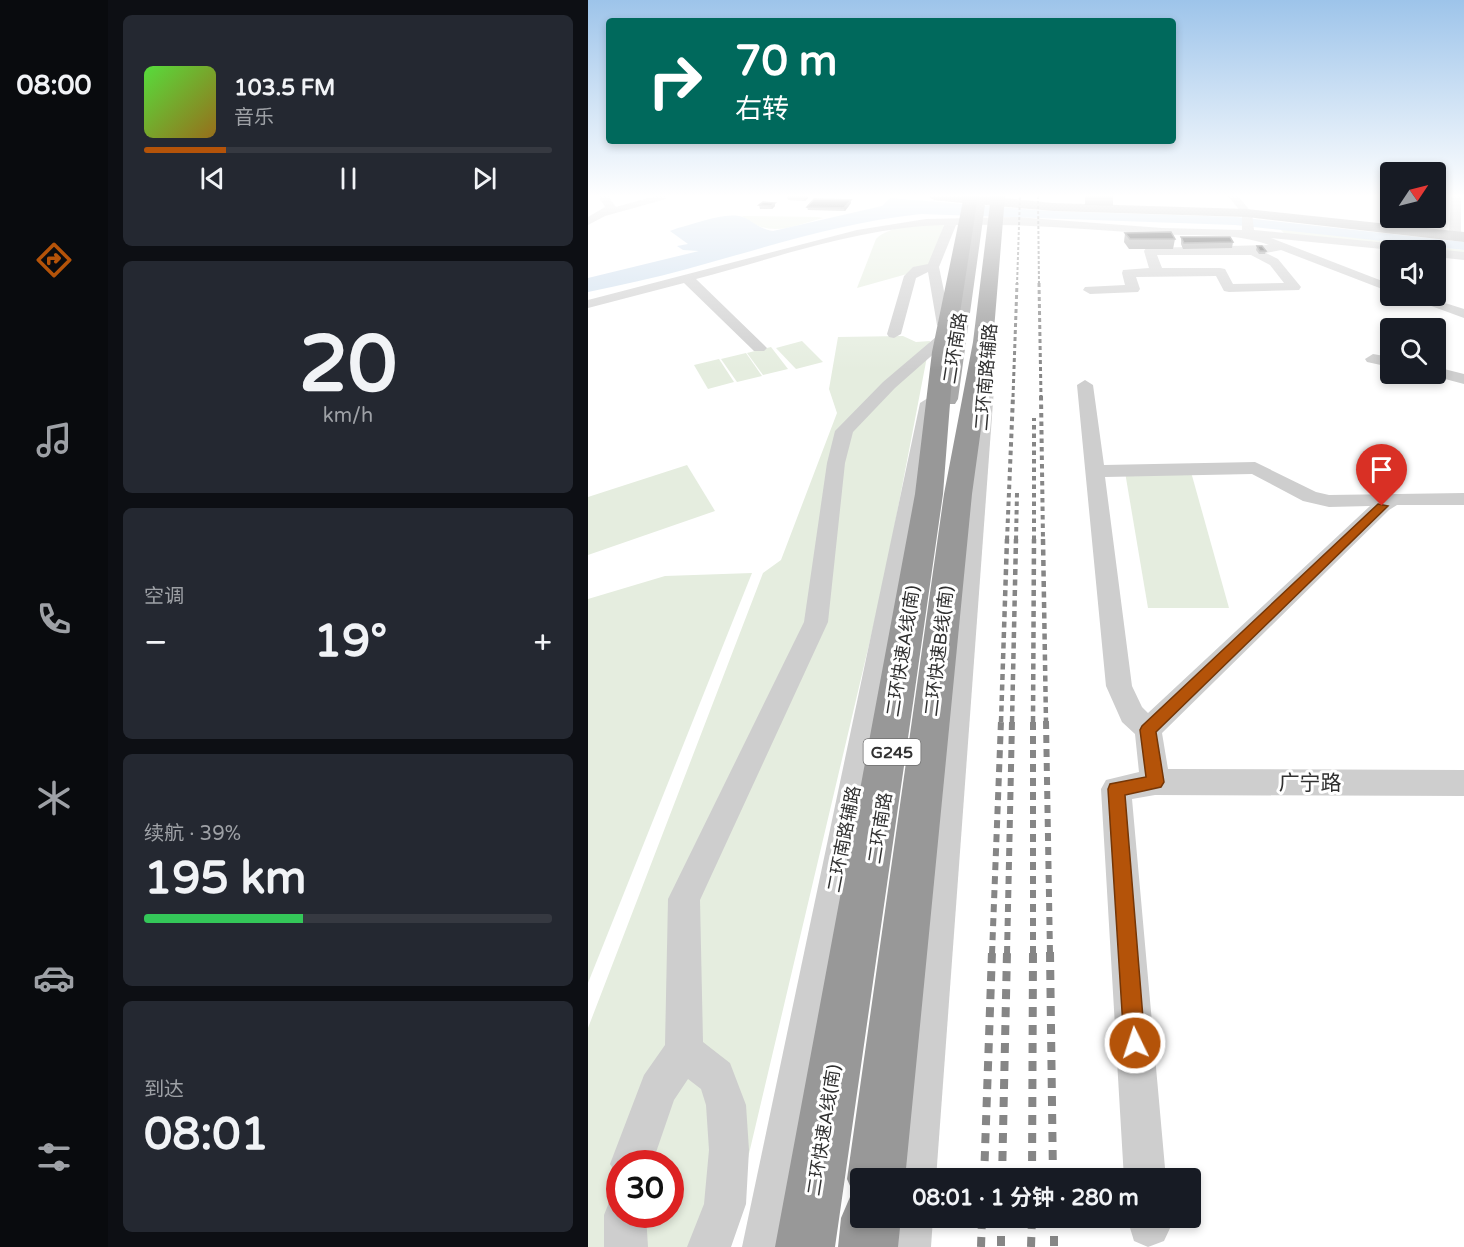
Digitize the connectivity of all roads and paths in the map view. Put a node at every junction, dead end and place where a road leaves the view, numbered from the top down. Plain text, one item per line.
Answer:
1 (782, 254) edge
2 (946, 254) edge
3 (967, 254) edge
4 (968, 254) edge
5 (971, 254) edge
6 (973, 254) edge
7 (978, 254) edge
8 (981, 254) edge
9 (1151, 254) edge
10 (1259, 254) edge
11 (1299, 254) edge
12 (1310, 254) edge
13 (1447, 254) edge
14 (1464, 256) edge
15 (933, 267) junction
16 (1157, 272) junction
17 (688, 279) junction
18 (1380, 282) edge
19 (1380, 283) edge
20 (1090, 290) dead end
21 (1446, 303) edge
22 (588, 304) edge
23 (1439, 306) edge
24 (1464, 309) edge
25 (1464, 315) edge
26 (942, 332) junction
27 (894, 334) dead end
28 (759, 348) dead end
29 (1372, 359) dead end
30 (1380, 360) edge
31 (1446, 374) edge
32 (1464, 379) edge
33 (1085, 386) dead end
34 (1094, 471) junction
35 (1393, 499) junction
36 (1464, 499) edge
37 (1148, 730) junction
38 (1155, 782) junction
39 (1464, 783) edge
40 (684, 1051) junction
41 (636, 1150) edge
42 (869, 1168) edge
43 (877, 1168) edge
44 (916, 1168) edge
45 (1144, 1168) edge
46 (625, 1228) edge
47 (862, 1228) edge
48 (871, 1228) edge
49 (911, 1228) edge
50 (626, 1247) edge
51 (709, 1247) edge
52 (764, 1247) edge
53 (805, 1247) edge
54 (814, 1247) edge
55 (860, 1247) edge
56 (868, 1247) edge
57 (909, 1247) edge

1 - 17 street
2 - 15 street
3 - 26 street, 二环南路辅路
4 - 53 highway, 二环快速A线(南)
5 - 54 main road, 二环南路 / G245
6 - 42 main road, 二环南路 / G245
7 - 43 highway, 二环快速B线(南)
8 - 44 street, 二环南路辅路
9 - 16 street
10 - 16 street
11 - 19 street
12 - 18 street
13 - 14 street
15 - 26 street
15 - 27 street
16 - 20 street
17 - 22 street
17 - 28 street
21 - 24 street
23 - 25 street
26 - 40 street
26 - 52 street, 二环南路辅路
29 - 30 street
31 - 32 street
33 - 34 street
34 - 35 street
34 - 37 street
35 - 36 street
35 - 37 street
37 - 38 street
38 - 39 street, 广宁路
38 - 45 street, 广宁路
40 - 41 street
40 - 51 street
46 - 50 street
47 - 55 main road
48 - 56 highway
49 - 57 street

